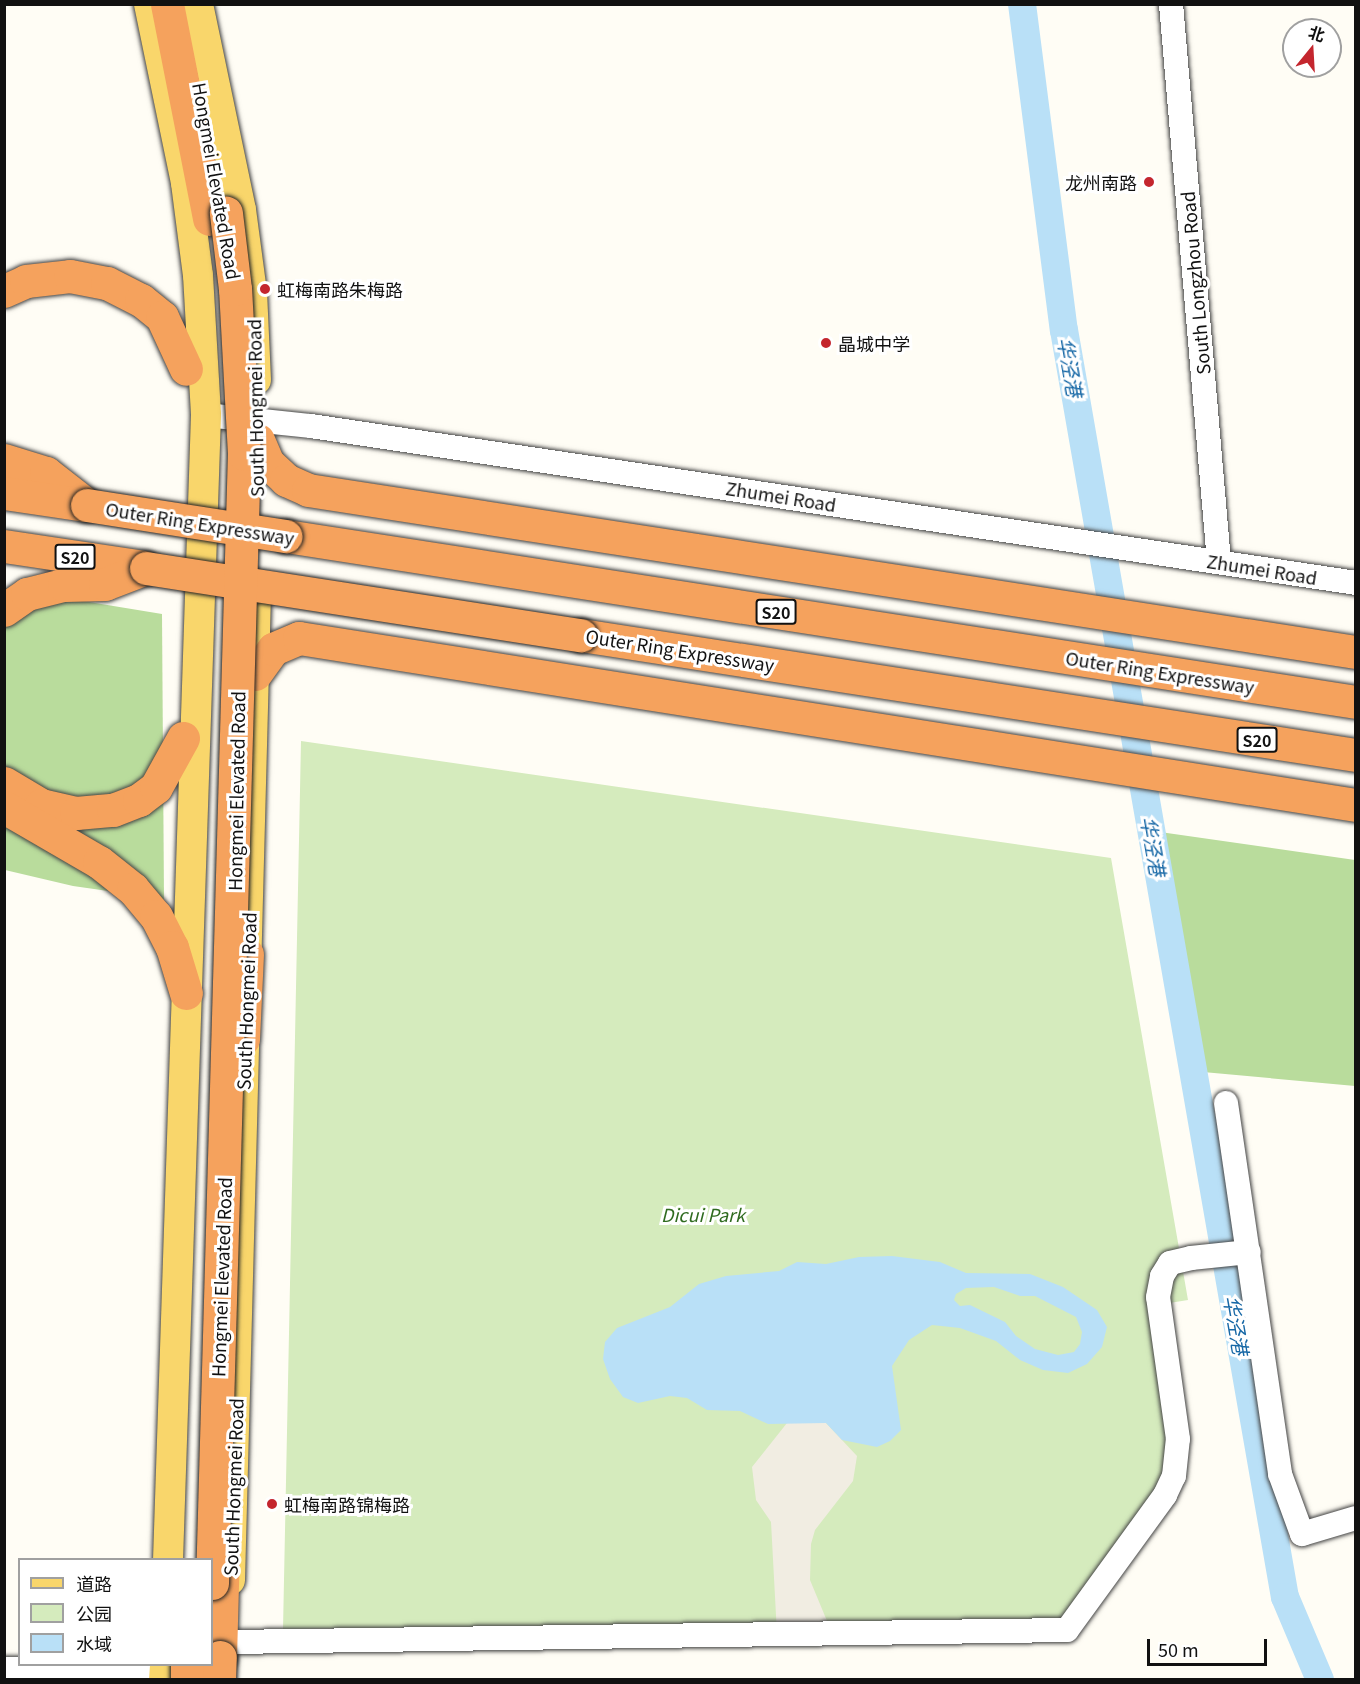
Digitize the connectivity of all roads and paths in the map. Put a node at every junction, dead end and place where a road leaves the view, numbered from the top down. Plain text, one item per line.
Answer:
1 (148, 4) edge
2 (167, 4) edge
3 (184, 4) edge
4 (198, 4) edge
5 (1171, 4) edge
6 (15, 286) edge
7 (186, 369) junction
8 (206, 415) junction
9 (258, 430) junction
10 (4, 460) edge
11 (4, 493) edge
12 (87, 506) junction
13 (4, 546) edge
14 (1218, 562) junction
15 (146, 568) junction
16 (1356, 583) edge
17 (4, 610) edge
18 (1356, 652) edge
19 (255, 674) junction
20 (1356, 702) edge
21 (183, 738) junction
22 (1356, 755) edge
23 (4, 783) edge
24 (1356, 805) edge
25 (4, 807) edge
26 (188, 941) junction
27 (247, 954) junction
28 (186, 993) junction
29 (1226, 1102) dead end
30 (1249, 1251) junction
31 (1356, 1518) edge
32 (168, 1558) edge
33 (190, 1558) edge
34 (213, 1558) edge
35 (4, 1669) edge
36 (220, 1669) edge
37 (173, 1671) edge

1 - 7 main road
1 - 8 main road
2 - 33 highway, Hongmei Elevated Road, bridge
3 - 34 highway, Hongmei Elevated Road, bridge
4 - 9 main road, South Hongmei Road
5 - 14 street, South Longzhou Road
6 - 7 highway
7 - 21 main road
8 - 9 street, Zhumei Road
8 - 26 main road
9 - 14 street, Zhumei Road
9 - 18 highway
9 - 19 main road, South Hongmei Road
10 - 12 highway
11 - 12 highway, Outer Ring Expressway / S20
12 - 20 highway, Outer Ring Expressway / S20, bridge
13 - 15 highway, Outer Ring Expressway / S20
14 - 16 street, Zhumei Road
15 - 17 highway
15 - 22 highway, Outer Ring Expressway / S20, bridge
19 - 24 highway
19 - 27 main road, South Hongmei Road
21 - 23 highway
21 - 26 main road
25 - 28 highway
26 - 28 main road
27 - 36 main road, South Hongmei Road
27 - 36 highway, bridge
28 - 32 main road
29 - 30 street
30 - 31 street
30 - 36 street
35 - 37 street
36 - 37 street

